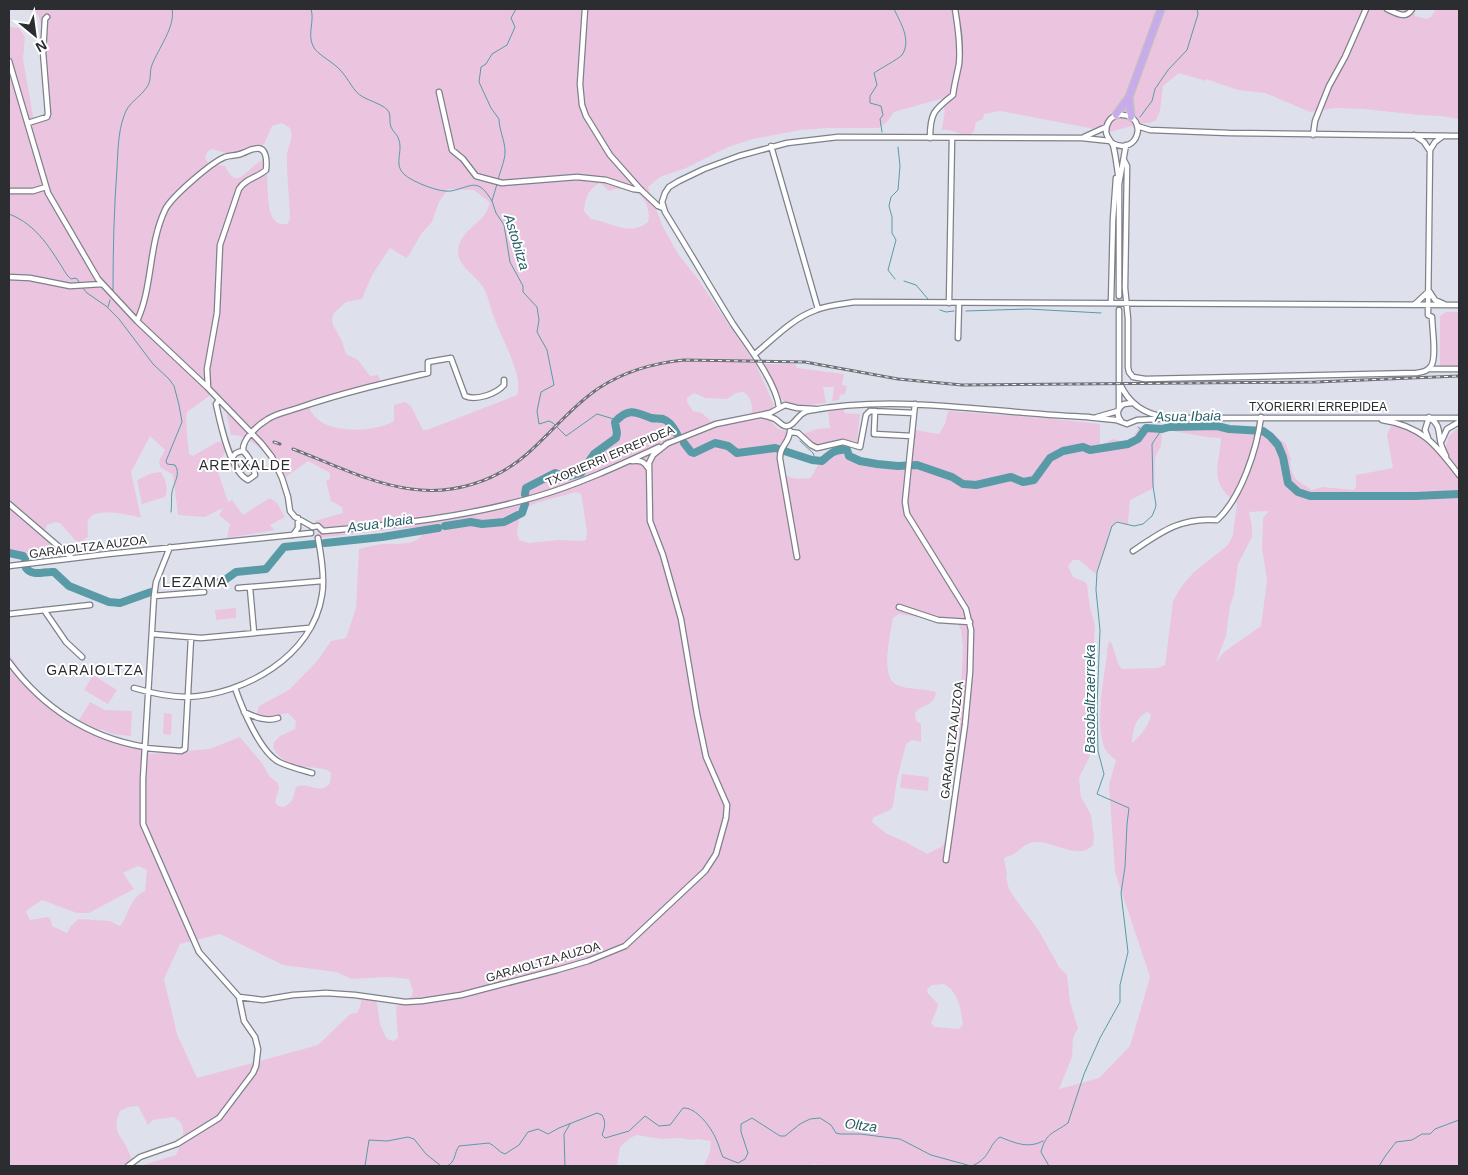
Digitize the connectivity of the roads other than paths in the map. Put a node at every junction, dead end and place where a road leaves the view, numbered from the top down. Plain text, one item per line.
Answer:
1 (585, 9) edge
2 (955, 9) edge
3 (1155, 9) edge
4 (1160, 9) edge
5 (1366, 9) edge
6 (1387, 9) edge
7 (1412, 9) edge
8 (47, 17) dead end
9 (1154, 27) junction
10 (9, 61) edge
11 (439, 92) dead end
12 (1129, 97) junction
13 (1116, 116) junction
14 (1131, 118) junction
15 (28, 123) junction
16 (1137, 126) junction
17 (1106, 127) junction
18 (1150, 130) junction
19 (1313, 135) junction
20 (1414, 135) junction
21 (1430, 135) junction
22 (1444, 135) junction
23 (1459, 136) edge
24 (1136, 137) junction
25 (930, 138) junction
26 (952, 138) junction
27 (1082, 138) junction
28 (1111, 142) junction
29 (1126, 145) junction
30 (771, 146) junction
31 (1430, 147) junction
32 (1124, 160) junction
33 (1116, 166) junction
34 (1119, 184) junction
35 (46, 187) junction
36 (641, 190) junction
37 (9, 191) edge
38 (663, 208) junction
39 (9, 277) edge
40 (102, 284) junction
41 (1428, 291) junction
42 (1119, 296) dead end
43 (949, 303) junction
44 (959, 303) junction
45 (1111, 303) junction
46 (1127, 303) junction
47 (1413, 305) junction
48 (1428, 305) junction
49 (1446, 305) junction
50 (1459, 305) edge
51 (818, 309) junction
52 (1119, 310) dead end
53 (137, 321) junction
54 (958, 338) dead end
55 (754, 354) junction
56 (1429, 369) junction
57 (1459, 369) edge
58 (504, 380) dead end
59 (1119, 381) junction
60 (208, 388) junction
61 (776, 395) junction
62 (219, 400) junction
63 (915, 404) junction
64 (1134, 404) junction
65 (785, 405) junction
66 (793, 407) junction
67 (778, 408) junction
68 (1138, 408) junction
69 (815, 409) junction
70 (1119, 410) junction
71 (875, 411) junction
72 (914, 413) junction
73 (756, 416) junction
74 (1086, 417) junction
75 (1261, 417) junction
76 (1356, 417) junction
77 (1429, 417) junction
78 (1177, 418) junction
79 (776, 419) junction
80 (796, 420) junction
81 (1137, 420) junction
82 (1459, 420) edge
83 (1121, 421) junction
84 (790, 426) junction
85 (790, 432) junction
86 (252, 433) junction
87 (912, 436) junction
88 (1429, 440) junction
89 (668, 443) junction
90 (1441, 444) junction
91 (1435, 447) junction
92 (243, 451) junction
93 (645, 453) junction
94 (232, 459) junction
95 (1448, 460) junction
96 (647, 462) junction
97 (624, 463) junction
98 (1459, 475) edge
99 (9, 504) edge
100 (298, 518) junction
101 (313, 527) junction
102 (323, 532) junction
103 (311, 533) junction
104 (294, 535) junction
105 (318, 538) junction
106 (170, 547) junction
107 (1133, 551) dead end
108 (797, 557) dead end
109 (72, 558) junction
110 (9, 566) edge
111 (322, 581) junction
112 (238, 588) dead end
113 (250, 588) junction
114 (204, 592) dead end
115 (154, 596) junction
116 (90, 605) dead end
117 (899, 607) dead end
118 (44, 610) junction
119 (9, 614) edge
120 (970, 622) junction
121 (310, 628) junction
122 (299, 629) junction
123 (254, 633) junction
124 (152, 634) junction
125 (304, 636) junction
126 (191, 638) junction
127 (82, 657) dead end
128 (9, 662) edge
129 (134, 688) dead end
130 (234, 688) junction
131 (148, 692) junction
132 (188, 697) junction
133 (244, 712) junction
134 (278, 718) dead end
135 (145, 747) junction
136 (312, 773) dead end
137 (946, 860) dead end
138 (239, 997) junction
139 (128, 1166) edge

1 - 36 street
2 - 25 street
3 - 9 highway
4 - 9 highway
5 - 19 street
6 - 7 street
8 - 15 street
9 - 12 highway
10 - 15 street
11 - 36 street
12 - 13 highway
12 - 14 highway
13 - 14 street
13 - 17 street
14 - 16 street
15 - 35 street
16 - 18 street
16 - 24 street
17 - 27 street
17 - 28 street
18 - 19 street
18 - 24 street
19 - 20 street
20 - 21 street
20 - 31 street
21 - 22 street
21 - 31 street
22 - 23 street
22 - 31 street
24 - 29 street
25 - 26 street
25 - 30 street
26 - 27 street
26 - 43 street
27 - 28 street
28 - 29 street
28 - 33 street
29 - 32 street
30 - 38 street
30 - 51 street
31 - 41 street
32 - 34 street
32 - 46 street
33 - 34 street
33 - 45 street
34 - 42 street
35 - 37 street
35 - 40 street
36 - 38 street
38 - 55 street
39 - 40 street
40 - 53 street
41 - 47 street
41 - 48 street
41 - 49 street
43 - 44 street
43 - 51 street
44 - 45 street
44 - 54 street
45 - 46 street
46 - 47 street
46 - 56 street
47 - 48 street
48 - 49 street
48 - 56 street
49 - 50 street
51 - 55 street
52 - 59 street
53 - 60 street
53 - 60 street
55 - 61 street
56 - 57 street
58 - 86 street
59 - 64 street
59 - 70 street
60 - 62 street
61 - 65 street
61 - 67 street
62 - 86 street
62 - 94 street
63 - 69 street, TXORIERRI ERREPIDEA
63 - 72 street, GARAIOLTZA AUZOA
63 - 74 street, TXORIERRI ERREPIDEA
64 - 68 street, TXORIERRI ERREPIDEA
64 - 70 street, TXORIERRI ERREPIDEA
65 - 66 street, TXORIERRI ERREPIDEA
65 - 67 street, TXORIERRI ERREPIDEA
66 - 69 street, TXORIERRI ERREPIDEA
66 - 80 street
67 - 73 street, TXORIERRI ERREPIDEA
67 - 79 street
68 - 78 street, TXORIERRI ERREPIDEA
68 - 81 street
69 - 80 street, TXORIERRI ERREPIDEA
70 - 74 street, TXORIERRI ERREPIDEA
70 - 83 street
71 - 72 street
71 - 85 street
71 - 87 street
72 - 87 street, GARAIOLTZA AUZOA
73 - 79 street, TXORIERRI ERREPIDEA
73 - 89 street, TXORIERRI ERREPIDEA
74 - 83 street, TXORIERRI ERREPIDEA
75 - 76 street, TXORIERRI ERREPIDEA
75 - 78 street, TXORIERRI ERREPIDEA
75 - 107 street
76 - 77 street, TXORIERRI ERREPIDEA
76 - 88 street
77 - 82 street, TXORIERRI ERREPIDEA
77 - 88 street
77 - 90 street
78 - 81 street, TXORIERRI ERREPIDEA
79 - 84 street, TXORIERRI ERREPIDEA
80 - 84 street, TXORIERRI ERREPIDEA
81 - 83 street, TXORIERRI ERREPIDEA
82 - 90 street
84 - 85 street
85 - 108 street
86 - 92 street
86 - 100 street
87 - 120 street, GARAIOLTZA AUZOA
88 - 91 street
89 - 93 street, TXORIERRI ERREPIDEA
89 - 96 street
90 - 91 street
90 - 95 street
91 - 95 street
92 - 94 street
92 - 94 street
93 - 96 street
93 - 97 street, TXORIERRI ERREPIDEA
95 - 98 street
96 - 97 street
96 - 138 street, GARAIOLTZA AUZOA
97 - 102 street, TXORIERRI ERREPIDEA
99 - 109 street
100 - 101 street
100 - 104 street
101 - 102 street
101 - 103 street
102 - 105 street
103 - 104 street, GARAIOLTZA AUZOA
103 - 105 street
104 - 106 street, GARAIOLTZA AUZOA
105 - 111 street
106 - 109 street, GARAIOLTZA AUZOA
106 - 115 street
109 - 110 street, GARAIOLTZA AUZOA
111 - 113 street
111 - 121 street
112 - 113 street
113 - 123 street
114 - 115 street
115 - 124 street
116 - 118 street
117 - 120 street
118 - 119 street
118 - 127 street
120 - 137 street, GARAIOLTZA AUZOA
121 - 122 street
121 - 125 street
122 - 123 street
122 - 125 street
123 - 126 street
124 - 126 street
124 - 131 street
125 - 130 street
126 - 132 street
128 - 135 street
129 - 131 street
130 - 132 street
130 - 133 street
131 - 132 street
131 - 135 street
132 - 135 street
133 - 134 street
133 - 136 street
135 - 138 street
138 - 139 street

